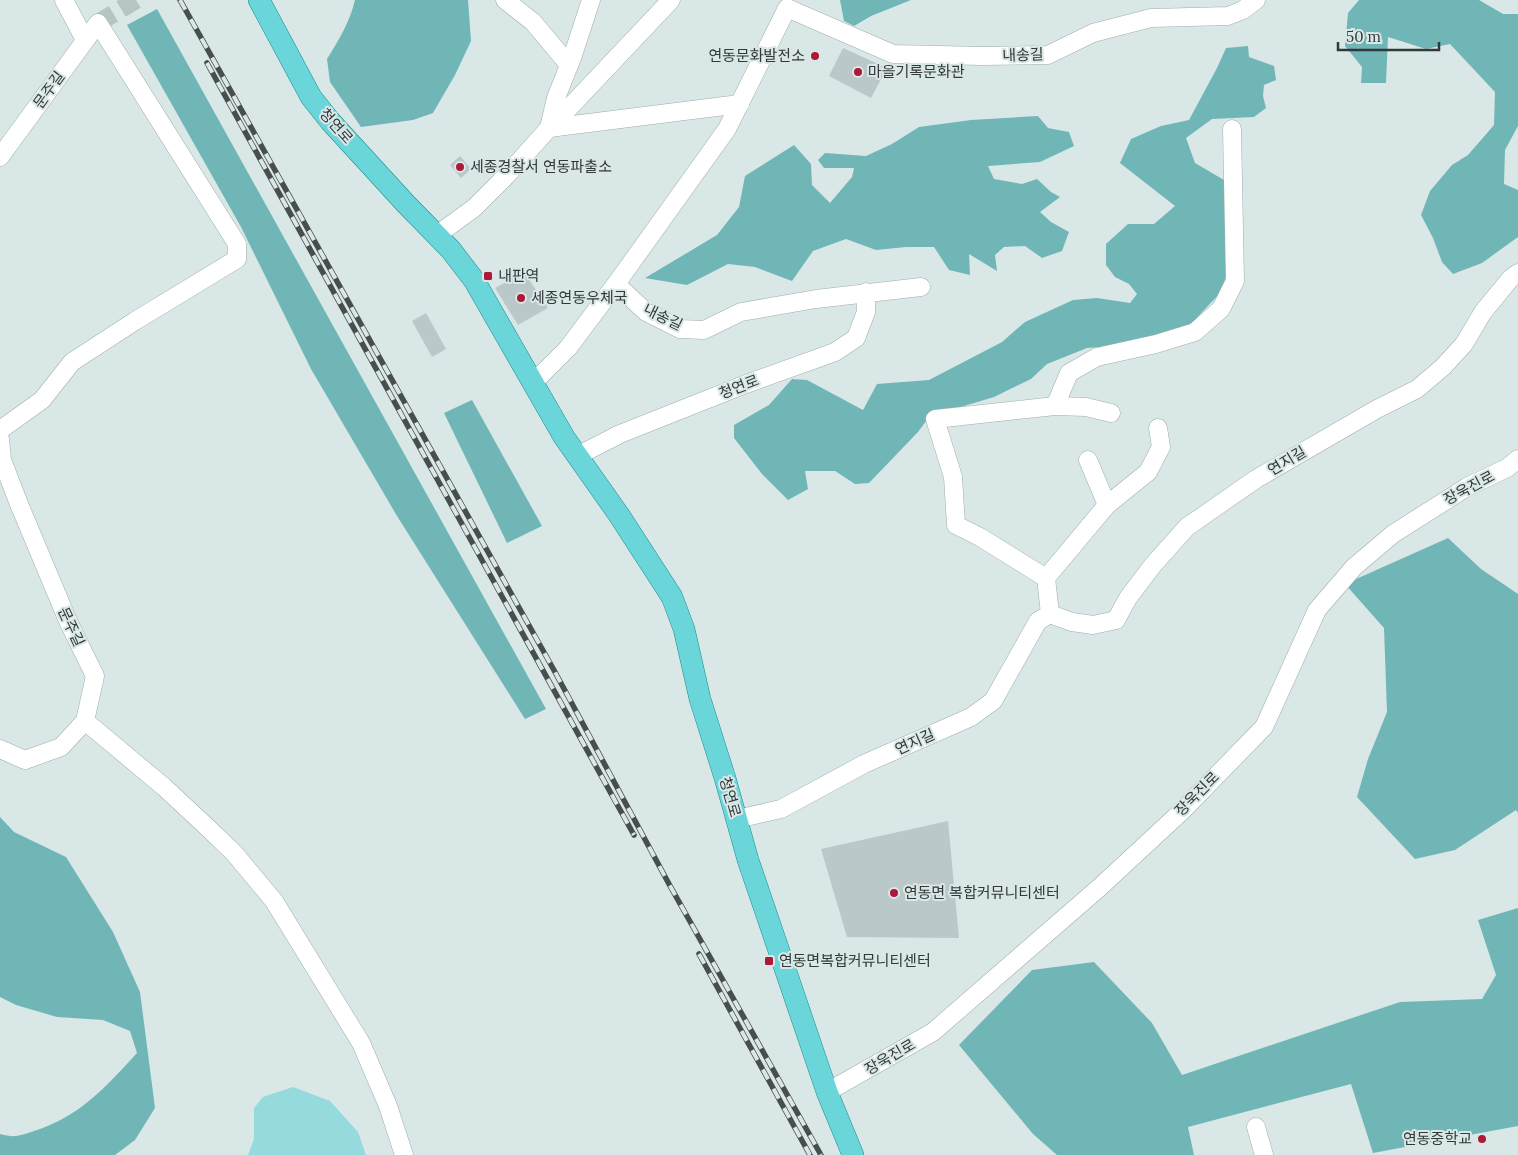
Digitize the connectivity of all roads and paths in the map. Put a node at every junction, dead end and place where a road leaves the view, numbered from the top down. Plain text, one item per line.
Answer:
1 (64, 0) edge
2 (259, 0) edge
3 (505, 0) edge
4 (591, 0) edge
5 (671, 0) edge
6 (1256, 0) edge
7 (785, 3) edge
8 (85, 40) junction
9 (569, 65) junction
10 (740, 104) junction
11 (549, 128) junction
12 (1232, 129) dead end
13 (0, 157) edge
14 (437, 235) junction
15 (1518, 273) edge
16 (616, 284) junction
17 (922, 287) dead end
18 (866, 292) junction
19 (534, 382) junction
20 (1055, 406) junction
21 (1112, 413) dead end
22 (1158, 428) dead end
23 (0, 430) edge
24 (0, 439) edge
25 (577, 456) junction
26 (1518, 459) edge
27 (1088, 460) dead end
28 (1107, 506) junction
29 (1046, 578) junction
30 (1050, 614) junction
31 (85, 721) junction
32 (0, 749) edge
33 (737, 819) junction
34 (827, 1092) junction
35 (1256, 1127) dead end
36 (404, 1155) edge
37 (853, 1155) edge
38 (1264, 1155) edge

1 - 8 street
2 - 14 main road, 청연로
3 - 9 street
4 - 9 street
5 - 11 street
6 - 7 street, 내송길
7 - 10 street, 내송길
8 - 13 street, 문주길
8 - 23 street, 문주길
9 - 11 street
10 - 11 street
10 - 16 street, 내송길
11 - 14 street
12 - 20 street
14 - 19 main road, 청연로
15 - 30 street, 연지길
16 - 18 street, 내송길
16 - 19 street, 내송길
17 - 18 street, 내송길
18 - 25 street, 청연로
19 - 25 main road, 청연로
20 - 21 street
20 - 29 street
22 - 28 street
24 - 31 street, 문주길
25 - 33 main road, 청연로
26 - 34 street, 장욱진로
27 - 28 street
28 - 29 street
29 - 30 street
30 - 33 street, 연지길
31 - 32 street
31 - 36 street
33 - 34 main road, 청연로
34 - 37 main road, 청연로
35 - 38 street

